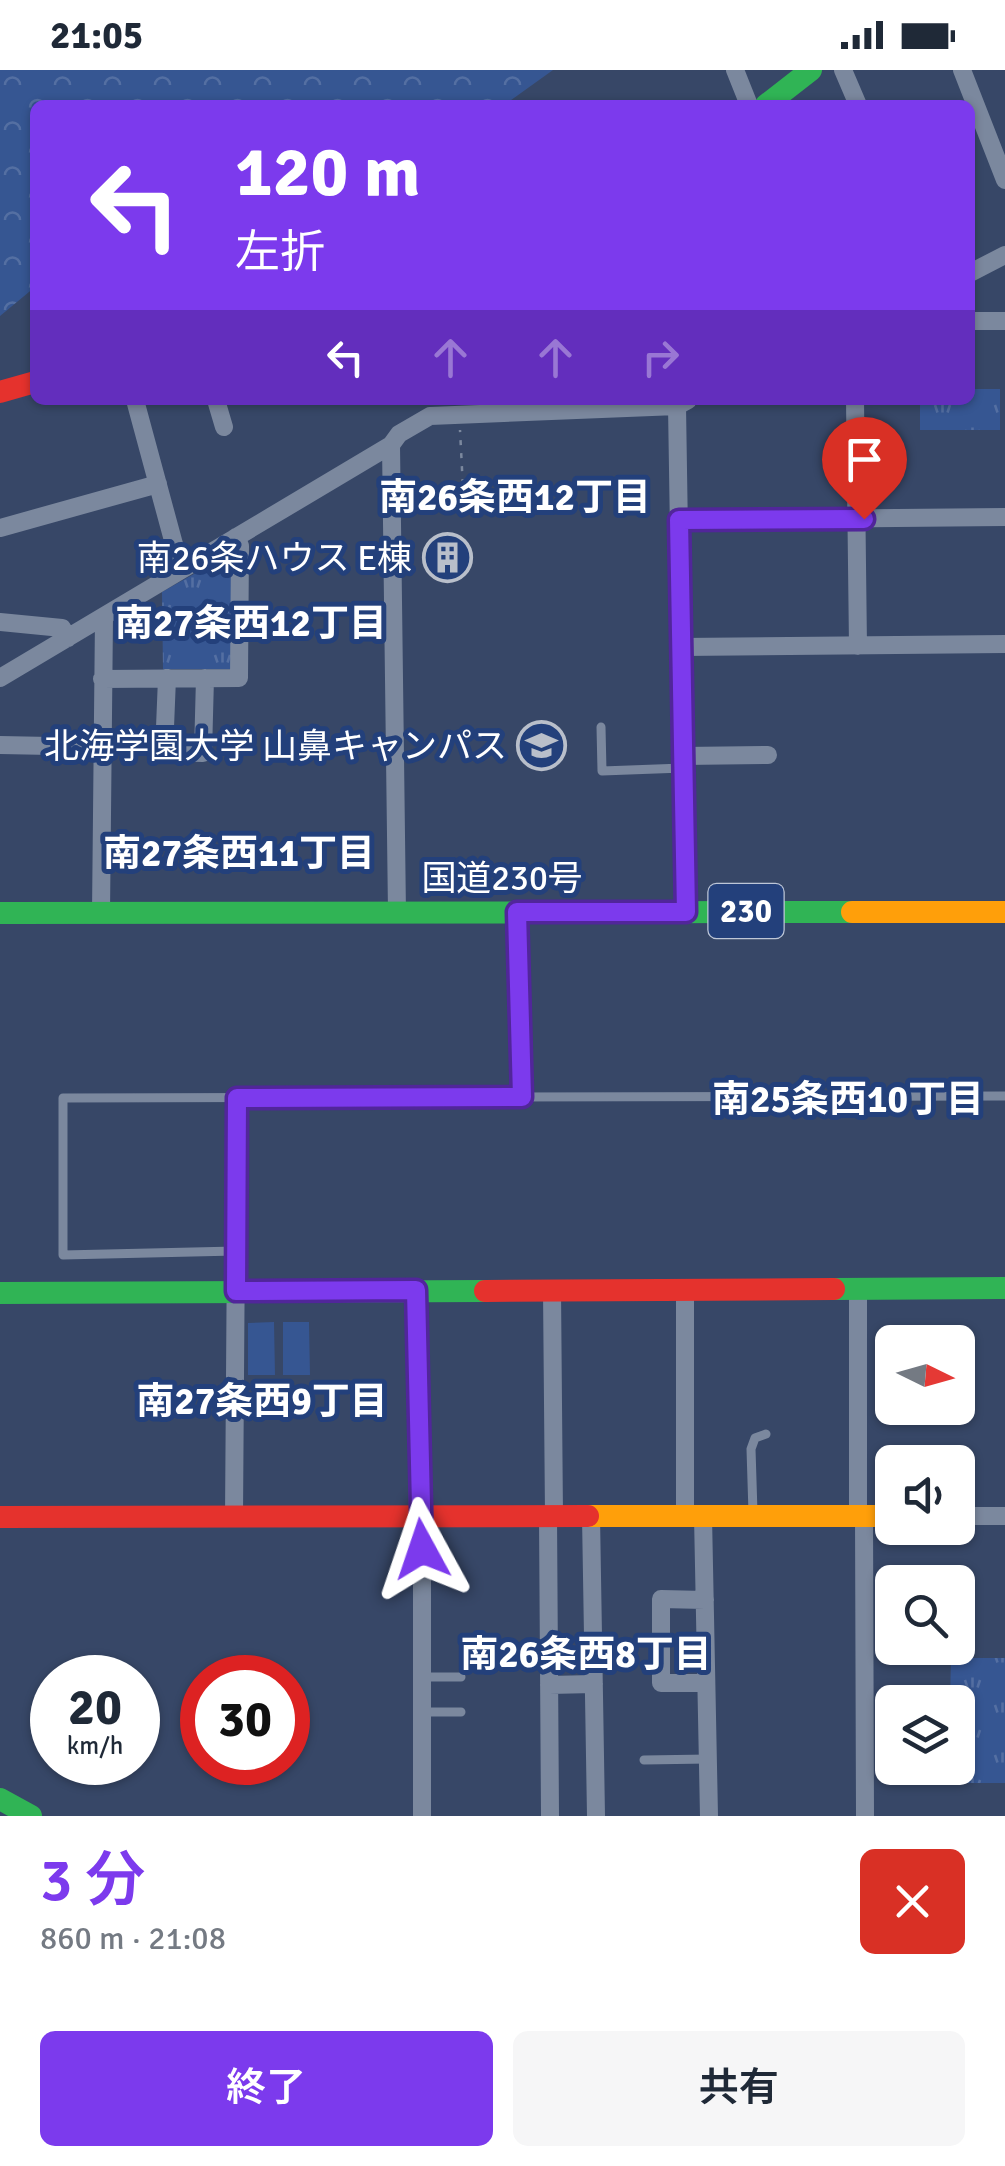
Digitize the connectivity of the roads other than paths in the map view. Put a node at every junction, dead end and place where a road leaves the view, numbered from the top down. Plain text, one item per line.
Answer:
1 (736, 70) edge
2 (811, 70) edge
3 (843, 70) edge
4 (962, 70) edge
5 (747, 100) edge
6 (772, 100) edge
7 (856, 100) edge
8 (974, 100) edge
9 (975, 103) edge
10 (1005, 180) edge
11 (1005, 255) edge
12 (975, 270) edge
13 (975, 321) edge
14 (1005, 321) edge
15 (30, 383) edge
16 (0, 392) edge
17 (135, 405) edge
18 (217, 405) edge
19 (638, 405) edge
20 (683, 405) edge
21 (855, 405) edge
22 (458, 413) edge
23 (224, 427) dead end
24 (391, 446) junction
25 (158, 484) junction
26 (1005, 517) edge
27 (855, 519) junction
28 (679, 520) junction
29 (0, 528) edge
30 (236, 537) junction
31 (181, 570) junction
32 (104, 617) junction
33 (0, 622) edge
34 (68, 638) junction
35 (1005, 644) edge
36 (858, 646) junction
37 (681, 647) junction
38 (0, 678) edge
39 (167, 678) junction
40 (205, 678) junction
41 (102, 679) junction
42 (601, 727) dead end
43 (0, 745) edge
44 (102, 747) junction
45 (768, 755) dead end
46 (683, 762) junction
47 (517, 912) junction
48 (686, 912) junction
49 (1005, 912) edge
50 (101, 913) junction
51 (397, 913) junction
52 (0, 914) edge
53 (1005, 1096) edge
54 (522, 1097) junction
55 (237, 1098) junction
56 (236, 1251) junction
57 (1005, 1288) edge
58 (684, 1289) junction
59 (858, 1289) junction
60 (416, 1290) junction
61 (552, 1290) junction
62 (236, 1291) junction
63 (0, 1293) edge
64 (766, 1434) dead end
65 (0, 1516) edge
66 (551, 1516) junction
67 (592, 1516) junction
68 (694, 1516) junction
69 (753, 1516) junction
70 (861, 1516) junction
71 (875, 1516) edge
72 (975, 1516) edge
73 (1005, 1516) edge
74 (234, 1517) junction
75 (420, 1517) junction
76 (705, 1600) junction
77 (461, 1677) dead end
78 (422, 1678) junction
79 (706, 1683) junction
80 (550, 1684) junction
81 (594, 1684) junction
82 (422, 1712) junction
83 (461, 1712) dead end
84 (708, 1759) junction
85 (644, 1760) dead end
86 (0, 1799) edge
87 (30, 1816) edge
88 (422, 1816) edge
89 (550, 1816) edge
90 (596, 1816) edge
91 (709, 1816) edge
92 (865, 1816) edge

1 - 5 street
2 - 6 main road
3 - 7 street
4 - 8 street
9 - 10 street
11 - 12 street
13 - 14 street
15 - 16 main road
17 - 25 street
18 - 23 street
19 - 22 street
20 - 28 street
21 - 27 street
22 - 24 street
24 - 30 street
24 - 51 street
25 - 29 street
25 - 31 street
26 - 27 street
27 - 28 street
27 - 36 street
28 - 37 street
30 - 31 street
30 - 40 street
31 - 32 street
32 - 34 street
32 - 41 street
33 - 34 street
34 - 38 street
35 - 36 street
36 - 37 street
37 - 46 street
39 - 40 street
39 - 40 street
39 - 41 street
41 - 44 street
42 - 46 lane
43 - 44 street
44 - 50 street
45 - 46 street
46 - 48 street
47 - 48 main road, 国道230号 / 230
47 - 51 main road, 国道230号 / 230
47 - 54 lane
48 - 49 main road, 国道230号 / 230
50 - 51 main road, 国道230号 / 230
50 - 52 main road, 国道230号 / 230
53 - 54 lane
54 - 55 lane
55 - 56 street
55 - 56 lane
56 - 62 street
57 - 59 main road
58 - 59 main road
58 - 61 main road
58 - 68 street
59 - 70 street
60 - 61 main road
60 - 62 main road
60 - 75 street
61 - 66 street
62 - 63 main road
62 - 74 street
64 - 69 lane
65 - 74 main road
66 - 67 main road
66 - 75 main road
66 - 80 street
67 - 68 main road
67 - 81 street
68 - 69 main road
68 - 76 street
69 - 70 main road
70 - 71 main road
70 - 92 street
72 - 73 street
74 - 75 main road
75 - 78 street
76 - 79 street
76 - 79 street
77 - 78 lane
78 - 82 street
79 - 84 street
80 - 81 street
80 - 89 street
81 - 90 street
82 - 83 lane
82 - 88 street
84 - 85 lane
84 - 91 street
86 - 87 main road

